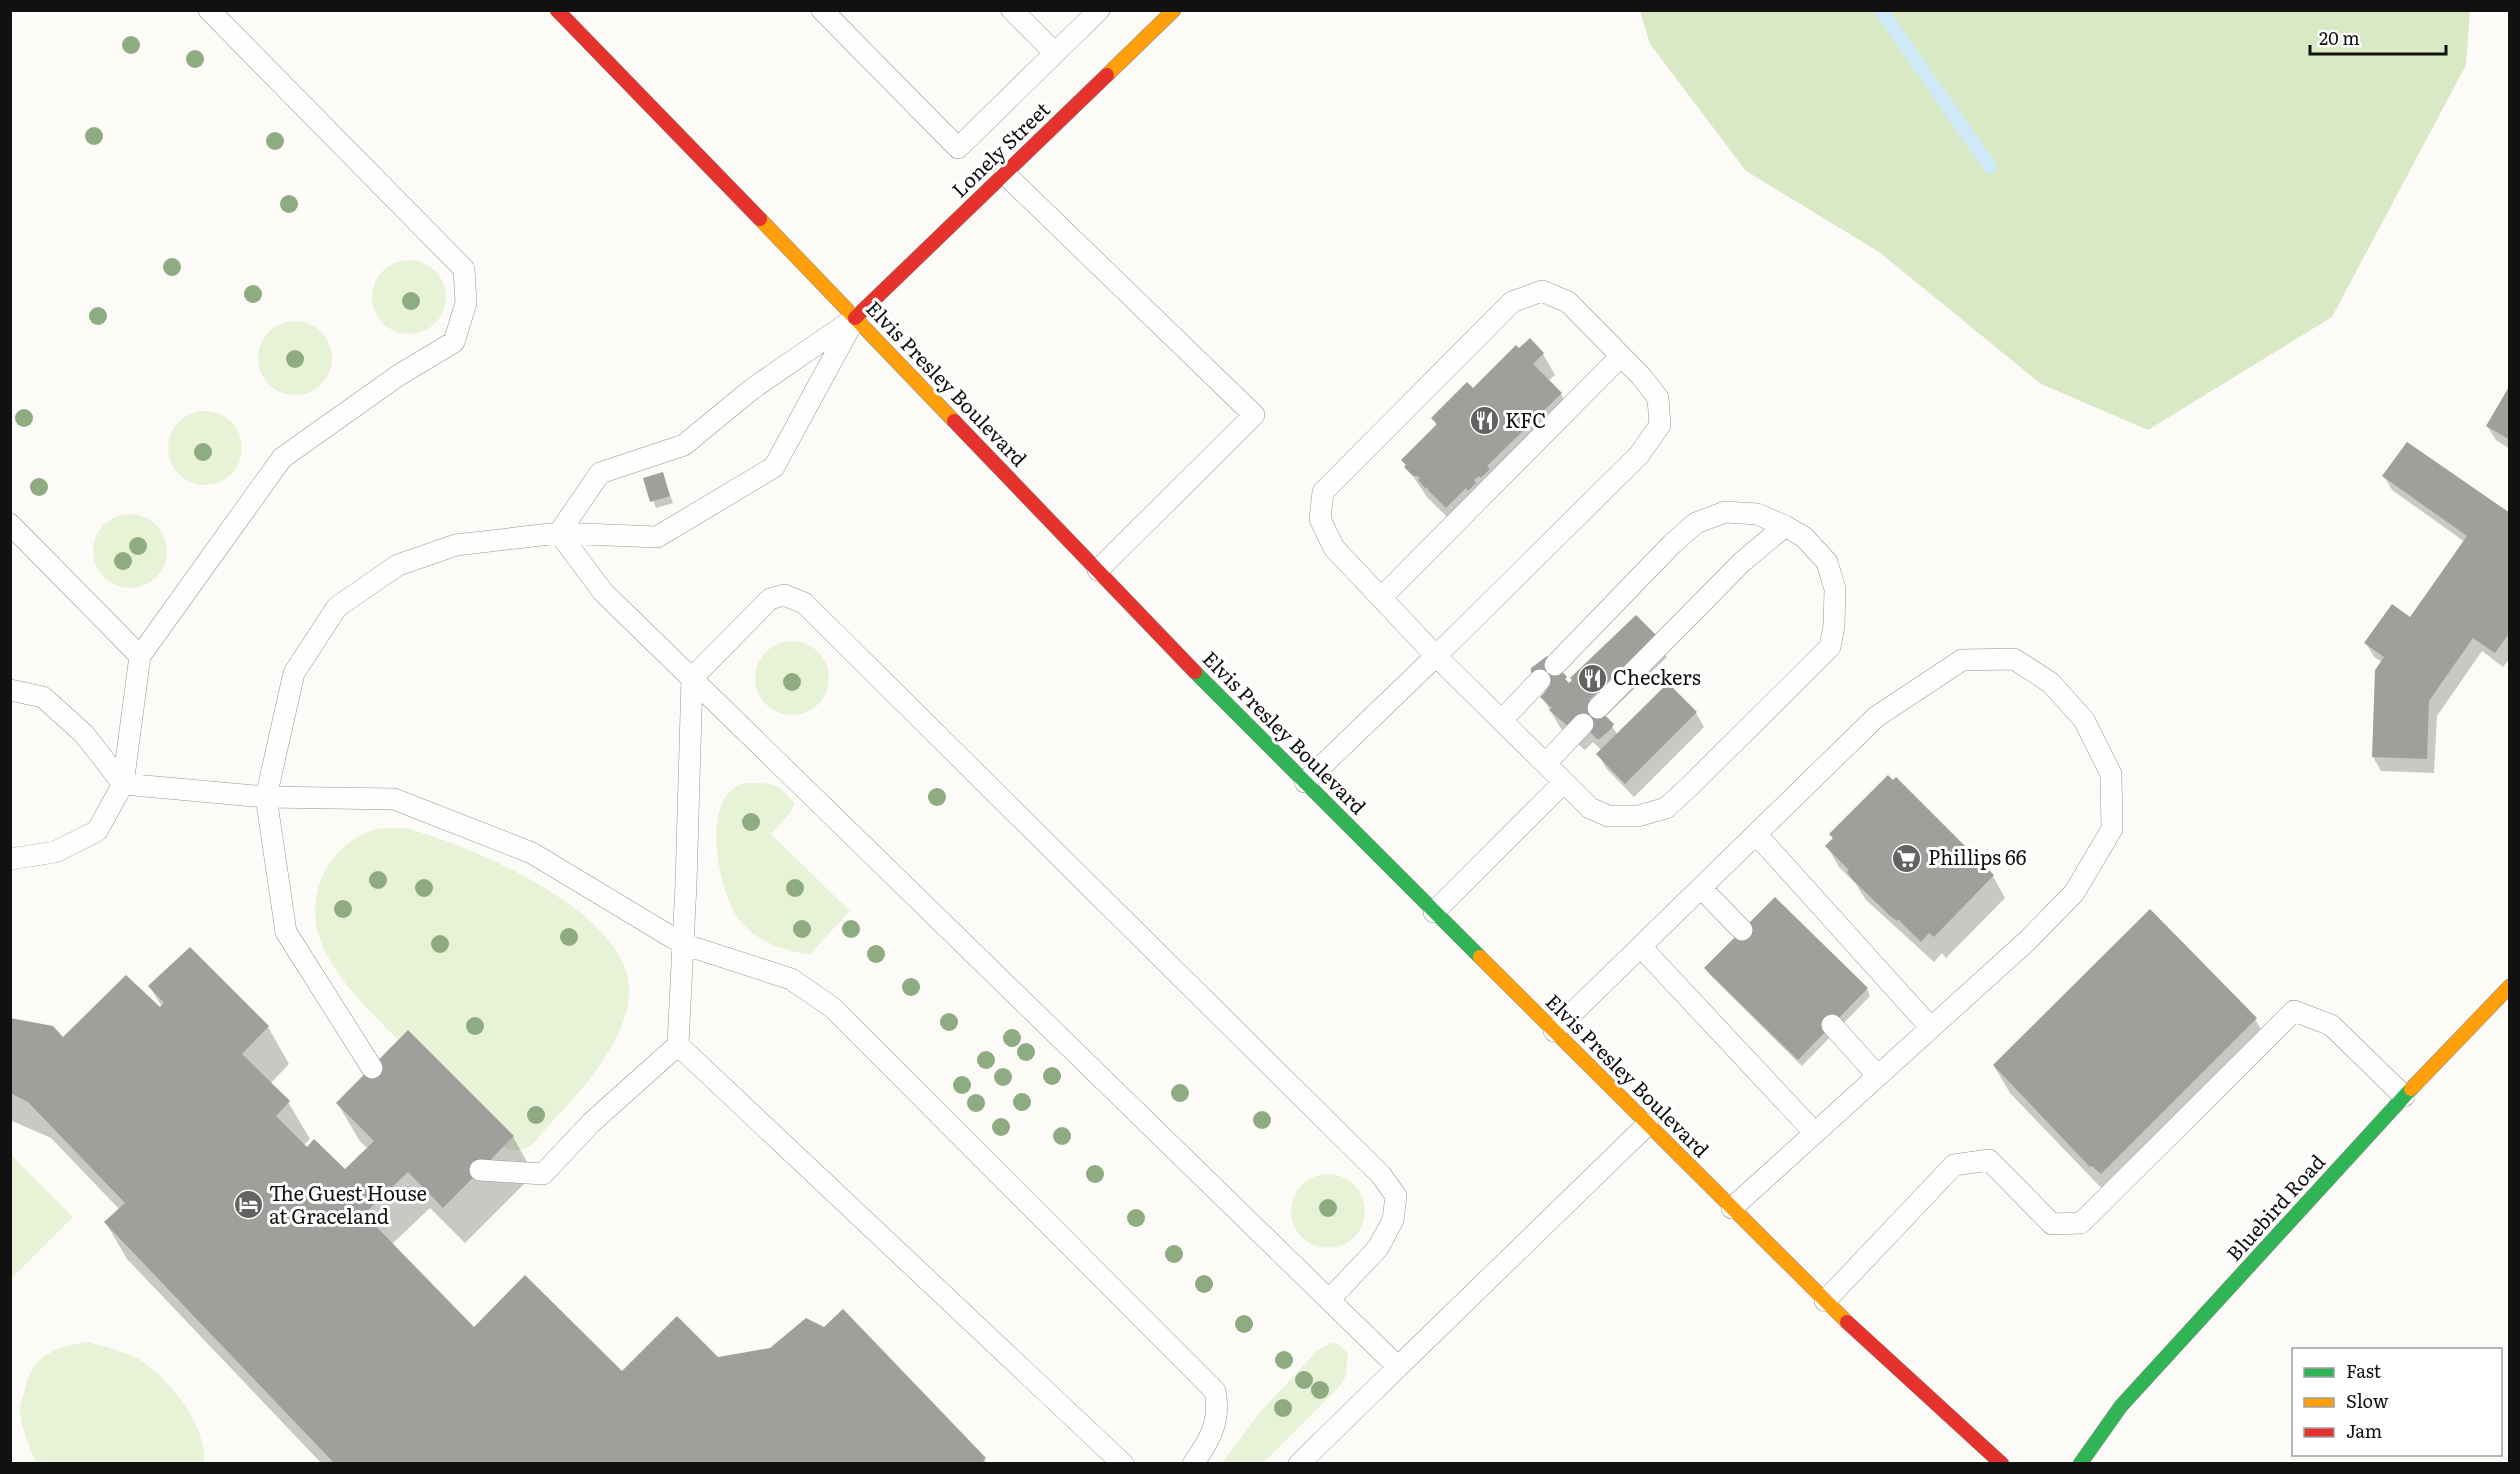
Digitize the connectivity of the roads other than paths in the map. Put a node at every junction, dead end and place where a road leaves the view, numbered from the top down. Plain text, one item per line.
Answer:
1 (209, 10) edge
2 (557, 10) edge
3 (822, 10) edge
4 (1012, 10) edge
5 (1100, 10) edge
6 (1174, 10) edge
7 (1055, 54) junction
8 (1005, 174) junction
9 (855, 318) junction
10 (1622, 356) junction
11 (10, 524) edge
12 (1785, 526) junction
13 (559, 533) junction
14 (1098, 570) junction
15 (1381, 598) junction
16 (140, 656) junction
17 (1436, 656) junction
18 (1555, 665) dead end
19 (692, 678) junction
20 (1540, 680) dead end
21 (10, 690) edge
22 (1598, 708) dead end
23 (1502, 720) junction
24 (1583, 724) dead end
25 (1546, 764) junction
26 (1305, 782) junction
27 (1564, 782) junction
28 (123, 784) junction
29 (266, 797) junction
30 (1756, 834) junction
31 (10, 859) edge
32 (1701, 888) junction
33 (1434, 912) junction
34 (1742, 930) dead end
35 (683, 944) junction
36 (1641, 947) junction
37 (2510, 986) edge
38 (1832, 1025) dead end
39 (1931, 1028) junction
40 (1554, 1031) junction
41 (678, 1045) junction
42 (372, 1068) dead end
43 (1877, 1075) junction
44 (2404, 1096) junction
45 (1648, 1124) junction
46 (1814, 1132) junction
47 (480, 1170) dead end
48 (1732, 1208) junction
49 (1329, 1300) junction
50 (1825, 1300) junction
51 (1398, 1367) junction
52 (1123, 1464) edge
53 (1193, 1464) edge
54 (1299, 1464) edge
55 (2002, 1464) edge
56 (2080, 1464) edge

1 - 16 lane
2 - 9 main road, Elvis Presley Boulevard
3 - 7 lane
4 - 7 lane
5 - 7 lane
6 - 8 main road, Lonely Street
8 - 9 main road, Lonely Street
8 - 14 lane
9 - 13 lane
9 - 13 lane
9 - 14 main road, Elvis Presley Boulevard
10 - 15 lane
10 - 15 lane
10 - 17 lane
11 - 16 lane
12 - 18 lane
12 - 22 lane
12 - 27 lane
13 - 19 lane
13 - 29 lane
14 - 26 main road, Elvis Presley Boulevard
15 - 17 lane
16 - 28 lane
17 - 23 lane
17 - 26 lane
19 - 35 lane
19 - 49 lane
19 - 49 lane
20 - 23 lane
21 - 28 lane
23 - 25 lane
24 - 25 lane
25 - 27 lane
26 - 33 main road, Elvis Presley Boulevard
27 - 33 lane
28 - 29 lane
28 - 31 lane
29 - 35 lane
29 - 42 lane
30 - 32 lane
30 - 39 lane
30 - 39 lane
32 - 34 lane
32 - 36 lane
33 - 40 main road, Elvis Presley Boulevard
35 - 41 lane
35 - 53 lane
36 - 40 lane
36 - 46 lane
37 - 44 main road, Bluebird Road
38 - 43 lane
39 - 43 lane
40 - 45 main road, Elvis Presley Boulevard
41 - 47 lane
41 - 52 lane
43 - 46 lane
44 - 50 lane
44 - 56 main road, Bluebird Road
45 - 48 main road, Elvis Presley Boulevard
45 - 51 lane
46 - 48 lane
48 - 50 main road, Elvis Presley Boulevard
49 - 51 lane
50 - 55 main road, Elvis Presley Boulevard
51 - 54 lane

